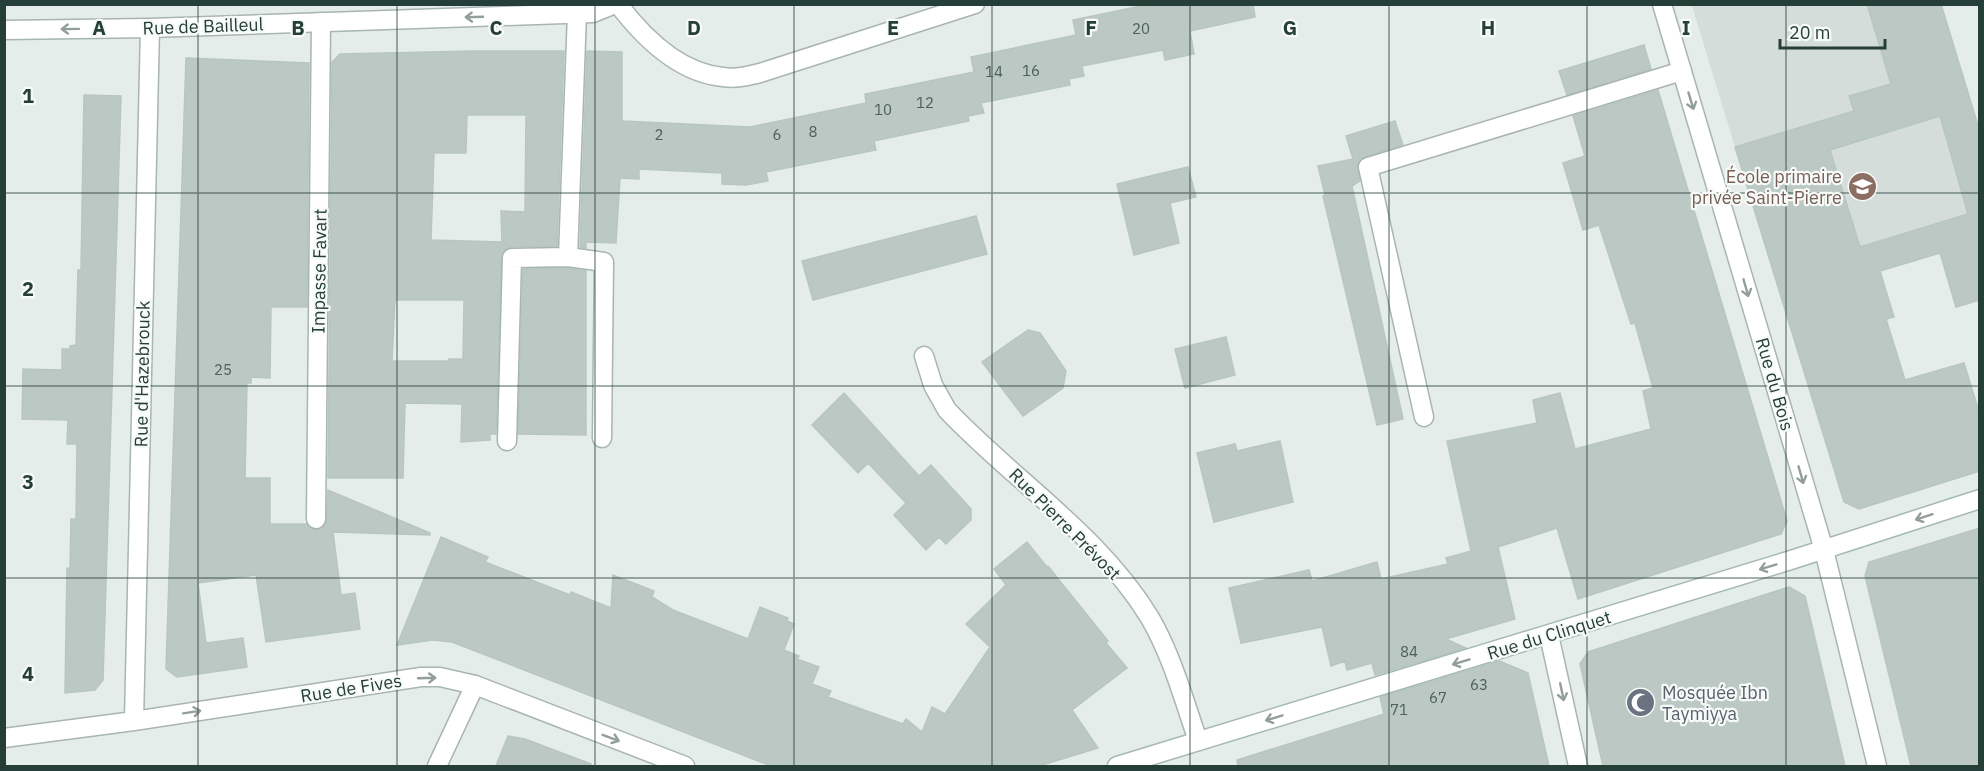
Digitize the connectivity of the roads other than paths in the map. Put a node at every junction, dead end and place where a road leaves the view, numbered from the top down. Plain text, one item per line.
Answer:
1 (616, 4) edge
2 (975, 4) edge
3 (1662, 4) edge
4 (577, 13) junction
5 (321, 22) junction
6 (150, 28) junction
7 (4, 30) edge
8 (1682, 71) junction
9 (568, 257) junction
10 (924, 356) dead end
11 (1424, 417) dead end
12 (602, 438) dead end
13 (507, 441) dead end
14 (1980, 499) edge
15 (316, 519) dead end
16 (1824, 550) junction
17 (1549, 635) junction
18 (475, 685) junction
19 (134, 721) junction
20 (4, 738) edge
21 (1198, 741) junction
22 (437, 766) edge
23 (685, 766) edge
24 (1117, 766) edge
25 (1578, 766) edge
26 (1877, 766) edge

1 - 2 street
1 - 4 street, Rue de Bailleul
3 - 8 street, Rue du Bois
4 -> 5 street, Rue de Bailleul
4 - 9 street
5 - 6 street, Rue de Bailleul
5 - 15 street, Impasse Favart
6 -> 7 street, Rue de Bailleul
6 - 19 street, Rue d'Hazebrouck
8 - 11 street
8 -> 16 street, Rue du Bois
9 - 12 street
9 - 13 street
10 - 21 street, Rue Pierre Prévost
14 -> 16 street, Rue du Clinquet
16 -> 17 street, Rue du Clinquet
16 - 26 street, Rue du Bois
17 -> 21 street, Rue du Clinquet
17 -> 25 street
19 -> 18 street, Rue de Fives
18 - 22 street
18 -> 23 street, Rue de Fives
19 - 20 street, Rue de Fives
21 - 24 street, Rue du Clinquet

